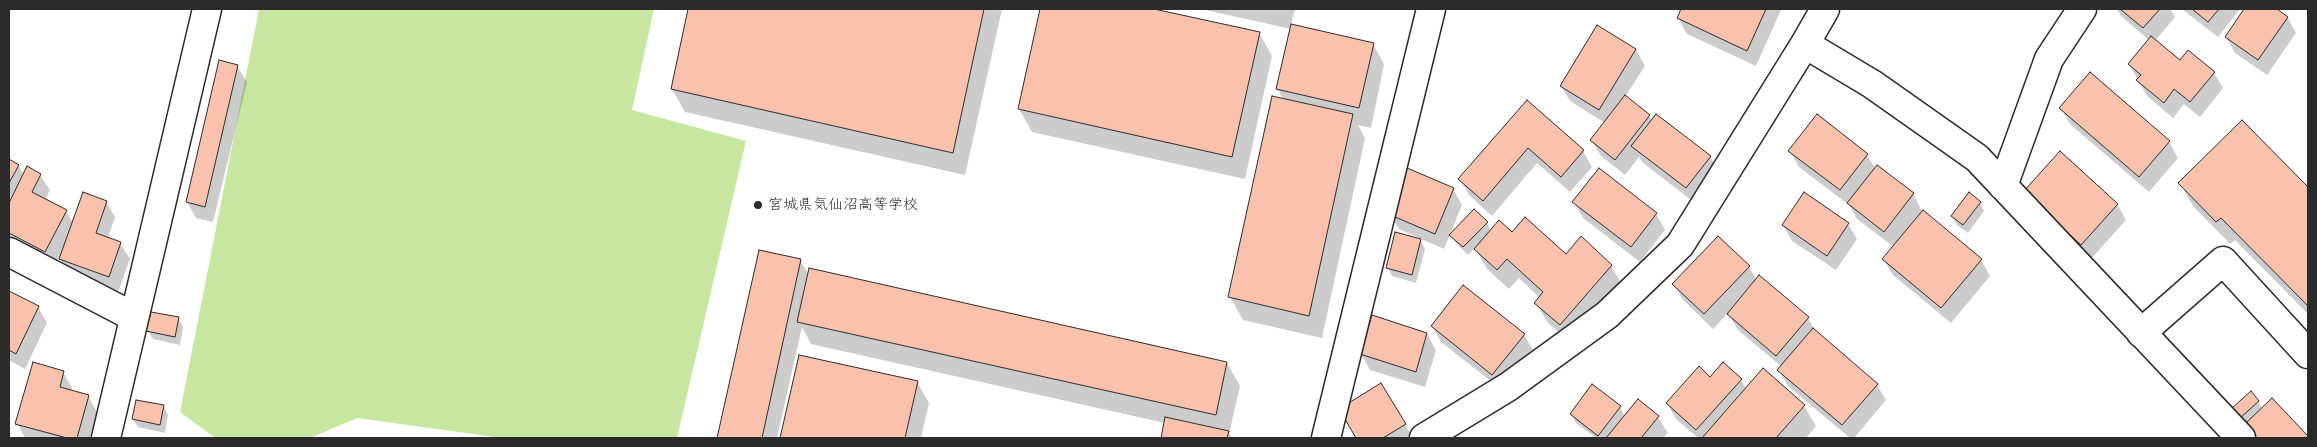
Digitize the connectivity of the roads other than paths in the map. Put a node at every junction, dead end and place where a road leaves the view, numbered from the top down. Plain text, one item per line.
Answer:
1 (207, 9) edge
2 (1430, 9) edge
3 (1824, 9) edge
4 (2082, 9) edge
5 (1805, 44) junction
6 (2003, 186) junction
7 (9, 252) edge
8 (134, 317) junction
9 (2141, 334) junction
10 (2308, 354) edge
11 (106, 438) edge
12 (1326, 438) edge
13 (1424, 438) edge
14 (2241, 438) edge

1 - 8 street
2 - 12 street
3 - 5 street
4 - 6 street
5 - 6 street
5 - 13 street
6 - 9 street
7 - 8 street
8 - 11 street
9 - 10 street
9 - 14 street

